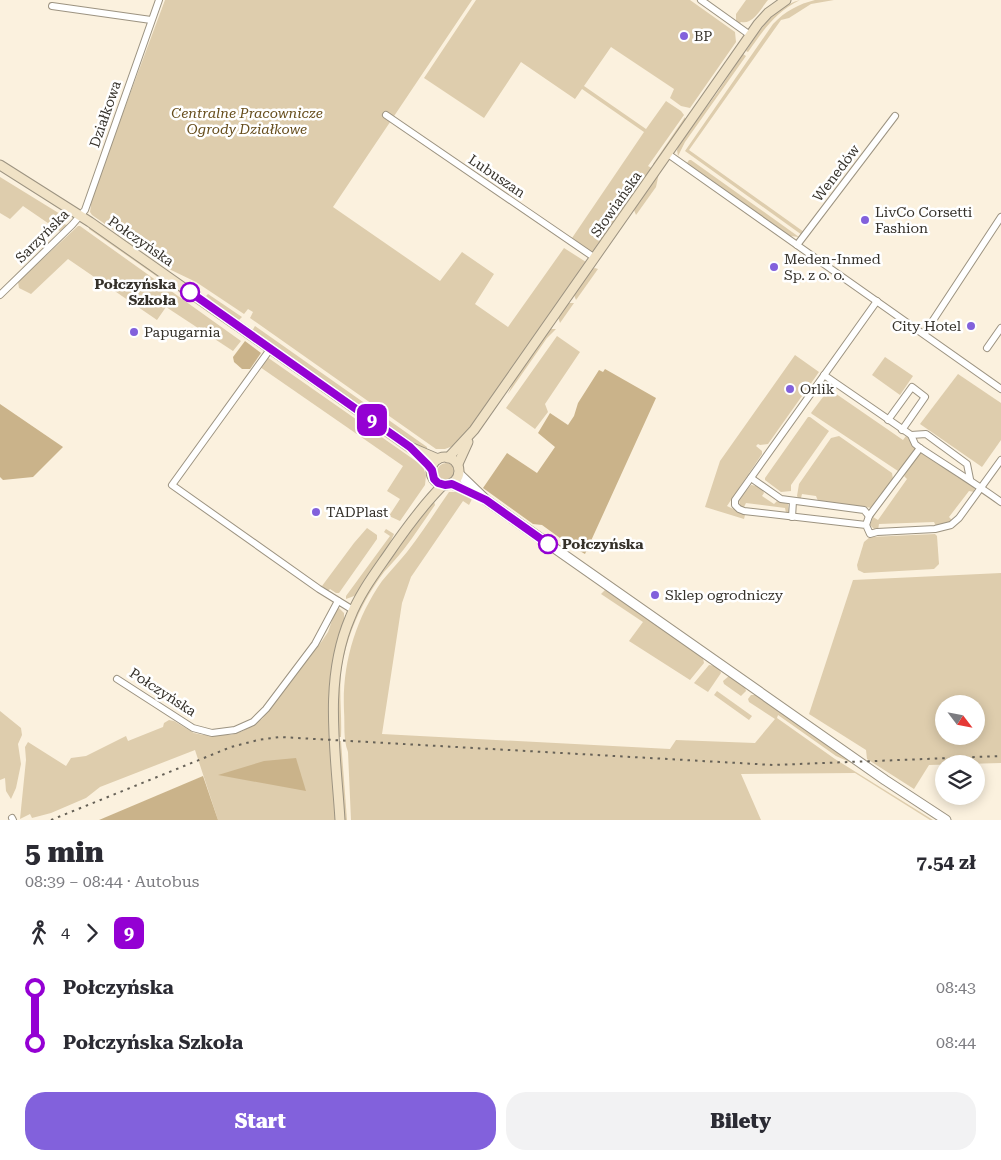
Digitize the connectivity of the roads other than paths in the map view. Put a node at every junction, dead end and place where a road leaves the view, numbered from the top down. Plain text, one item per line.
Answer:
1 (159, 0) edge
2 (701, 0) edge
3 (786, 0) edge
4 (52, 6) dead end
5 (151, 20) junction
6 (750, 35) junction
7 (386, 115) dead end
8 (895, 116) dead end
9 (668, 154) junction
10 (0, 165) edge
11 (81, 216) junction
12 (1001, 216) edge
13 (797, 245) junction
14 (595, 258) junction
15 (0, 295) edge
16 (877, 301) junction
17 (1001, 328) edge
18 (924, 334) junction
19 (271, 348) junction
20 (987, 348) dead end
21 (824, 375) junction
22 (1001, 389) edge
23 (888, 420) junction
24 (474, 430) junction
25 (902, 430) junction
26 (911, 435) junction
27 (410, 447) junction
28 (920, 448) junction
29 (448, 458) junction
30 (438, 459) junction
31 (1001, 460) edge
32 (458, 464) junction
33 (433, 474) junction
34 (459, 474) junction
35 (751, 478) junction
36 (970, 479) junction
37 (447, 484) junction
38 (981, 488) junction
39 (486, 500) junction
40 (793, 501) junction
41 (1001, 502) edge
42 (421, 507) junction
43 (869, 516) junction
44 (792, 517) junction
45 (866, 525) junction
46 (338, 601) junction
47 (353, 610) junction
48 (116, 678) dead end
49 (340, 820) edge
50 (946, 820) edge

1 - 5 street, Działkowa
2 - 6 street
3 - 6 main road, Słowiańska
4 - 5 street
5 - 11 street, Działkowa
6 - 9 main road, Słowiańska
7 - 14 street, Lubuszan
8 - 13 street, Wenedów
9 - 13 street
9 - 14 main road, Słowiańska
10 - 11 main road, Połczyńska
11 - 15 street, Sarzyńska
11 - 19 main road, Połczyńska
12 - 18 street
13 - 16 street
14 - 24 main road, Słowiańska
16 - 18 street
16 - 21 street
17 - 20 street
18 - 22 street
19 - 27 main road, Połczyńska
19 - 46 street
21 - 23 street
21 - 35 street
23 - 25 street
23 - 25 street
24 - 29 main road, Słowiańska
24 - 32 main road, Słowiańska
25 - 26 street
26 - 28 street
26 - 36 street
27 - 30 main road, Połczyńska
27 - 33 main road, Połczyńska
28 - 36 street
28 - 43 street
29 - 30 main road
29 - 32 main road
30 - 33 main road
31 - 38 street
32 - 34 main road
33 - 37 main road
33 - 42 main road
34 - 37 main road
34 - 39 street
35 - 40 street
35 - 44 street
36 - 38 street
37 - 39 street
37 - 42 main road
38 - 41 street
38 - 45 street
39 - 50 street
40 - 43 street
40 - 44 street
42 - 47 main road
43 - 45 street
44 - 45 street
46 - 47 street
46 - 48 street, Połczyńska
47 - 49 main road

